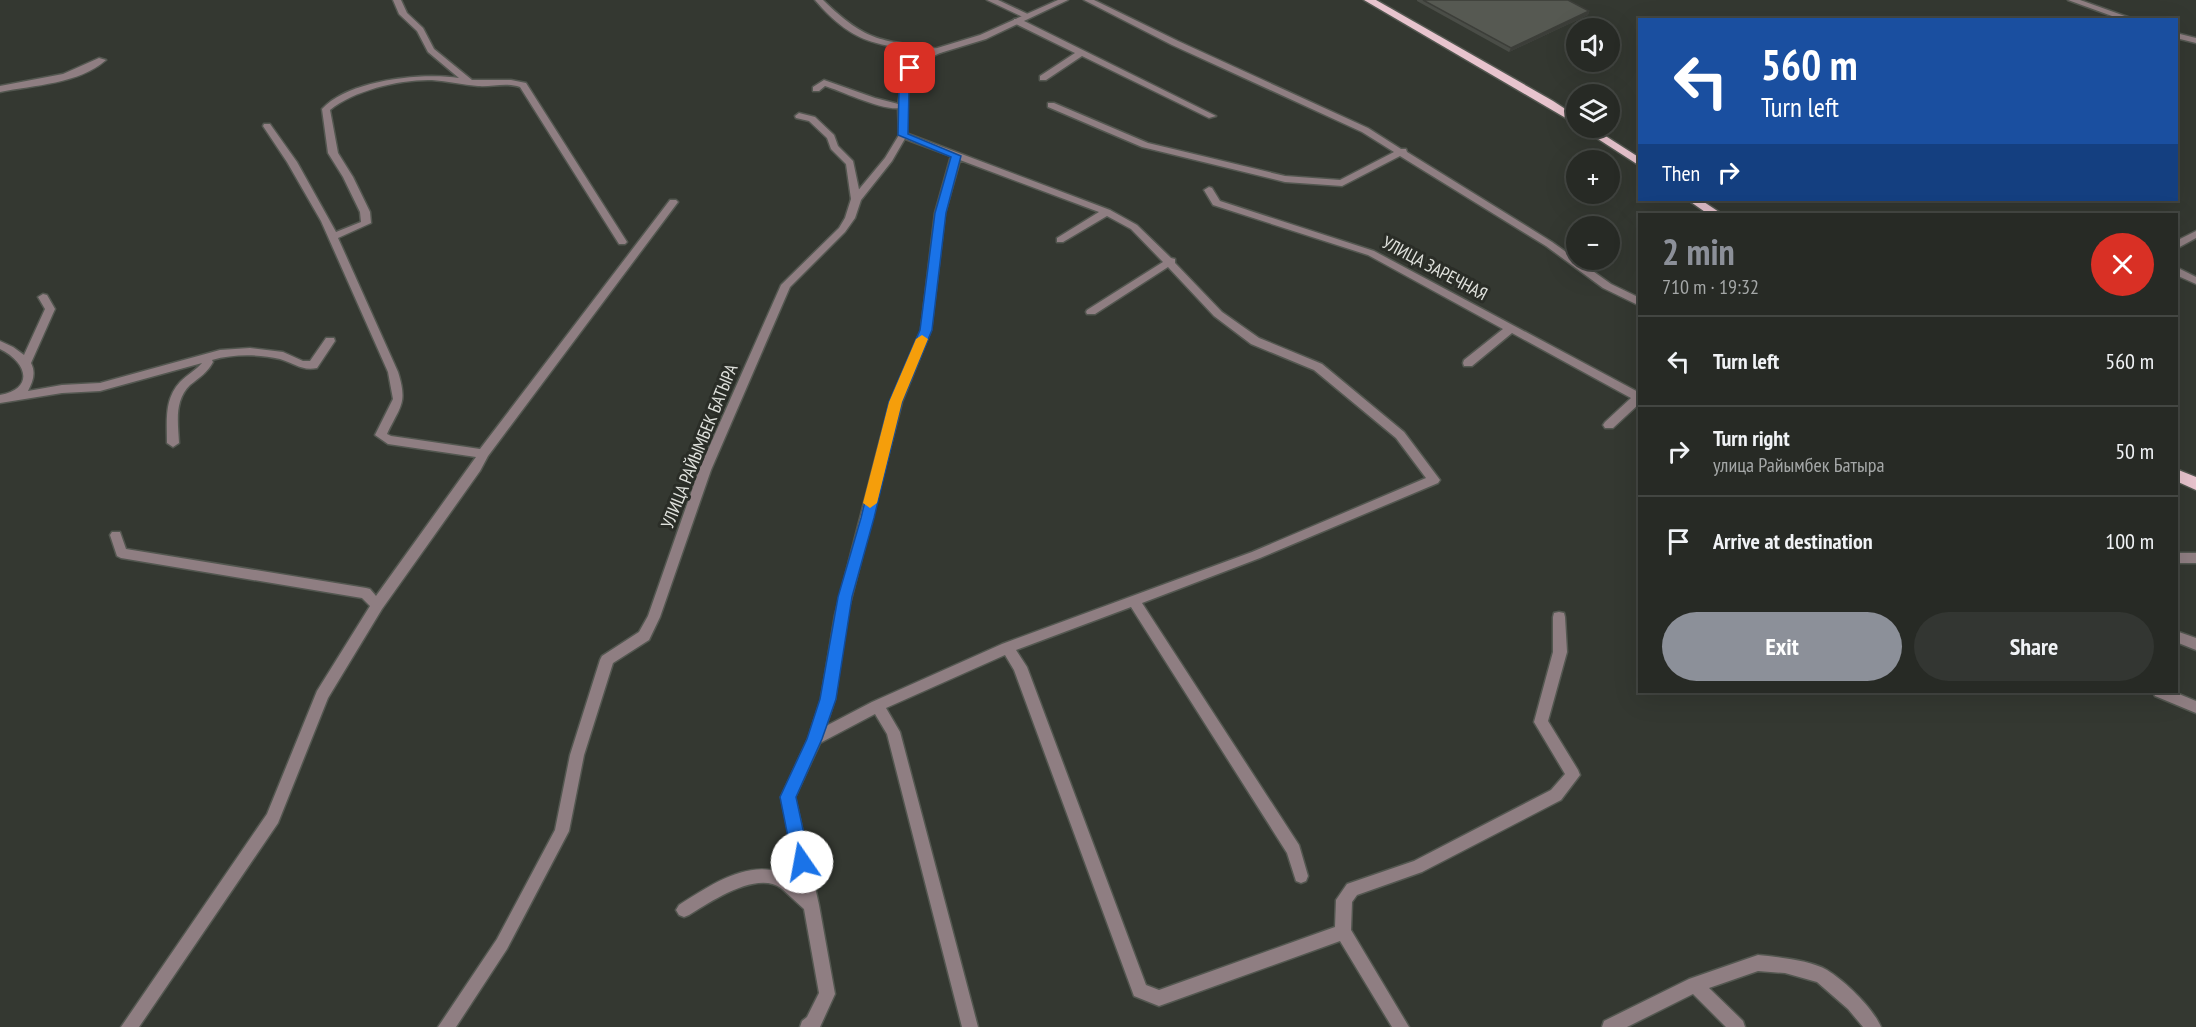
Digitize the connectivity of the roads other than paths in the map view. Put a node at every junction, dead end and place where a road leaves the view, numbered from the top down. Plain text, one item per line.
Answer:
1 (397, 0) edge
2 (819, 0) edge
3 (992, 0) edge
4 (1064, 0) edge
5 (1088, 0) edge
6 (1369, 0) edge
7 (2072, 0) edge
8 (1028, 16) junction
9 (2126, 18) edge
10 (1017, 21) junction
11 (2178, 36) edge
12 (2196, 41) edge
13 (940, 51) junction
14 (1082, 52) junction
15 (102, 60) dead end
16 (1043, 78) dead end
17 (468, 81) junction
18 (0, 89) edge
19 (816, 89) dead end
20 (1051, 105) dead end
21 (903, 106) junction
22 (1566, 114) edge
23 (799, 116) dead end
24 (1212, 116) dead end
25 (267, 126) dead end
26 (903, 135) junction
27 (1601, 138) edge
28 (1403, 152) junction
29 (956, 156) junction
30 (1638, 162) edge
31 (1209, 190) dead end
32 (856, 200) junction
33 (1696, 201) edge
34 (673, 202) dead end
35 (1107, 212) junction
36 (1714, 213) edge
37 (2196, 234) edge
38 (332, 237) junction
39 (1060, 240) dead end
40 (622, 242) dead end
41 (2178, 245) edge
42 (1170, 261) junction
43 (2178, 271) edge
44 (2196, 280) edge
45 (43, 297) dead end
46 (1638, 302) edge
47 (1091, 312) dead end
48 (1510, 329) junction
49 (330, 341) dead end
50 (0, 345) edge
51 (203, 358) junction
52 (27, 361) junction
53 (1468, 363) dead end
54 (17, 396) junction
55 (1638, 396) edge
56 (1638, 398) edge
57 (0, 399) edge
58 (1609, 425) dead end
59 (173, 442) dead end
60 (483, 454) junction
61 (2178, 475) edge
62 (2196, 484) edge
63 (116, 536) dead end
64 (2178, 558) edge
65 (2196, 558) edge
66 (1134, 600) junction
67 (377, 605) junction
68 (1559, 617) dead end
69 (2178, 637) edge
70 (2196, 644) edge
71 (1007, 648) junction
72 (2162, 693) edge
73 (877, 706) junction
74 (2196, 707) edge
75 (814, 739) junction
76 (1301, 876) dead end
77 (811, 905) junction
78 (684, 910) dead end
79 (1343, 932) junction
80 (1695, 985) junction
81 (129, 1027) edge
82 (446, 1027) edge
83 (808, 1027) edge
84 (970, 1027) edge
85 (1401, 1027) edge
86 (1610, 1027) edge
87 (1737, 1027) edge
88 (1873, 1027) edge

1 - 17 street
2 - 13 street
3 - 8 street
4 - 8 street
5 - 28 street
6 - 22 main road
7 - 9 street
8 - 10 street
10 - 13 street
10 - 14 street
11 - 12 street
13 - 21 street
14 - 16 street
14 - 24 street
15 - 18 street
17 - 38 street
17 - 40 street
19 - 21 street
20 - 28 street
21 - 26 street
23 - 32 street
25 - 38 street
26 - 29 street
26 - 32 street, УЛИЦА РАЙЫМБЕК БАТЫРА
27 - 30 main road
28 - 46 street
29 - 35 street
29 - 75 street
31 - 48 street, УЛИЦА ЗАРЕЧНАЯ
32 - 82 street, УЛИЦА РАЙЫМБЕК БАТЫРА
33 - 36 main road
34 - 60 street
35 - 39 street
35 - 42 street
37 - 41 street
38 - 60 street
42 - 47 street
42 - 66 street
43 - 44 street
45 - 52 street
48 - 53 street
48 - 55 street, УЛИЦА ЗАРЕЧНАЯ
49 - 51 street
50 - 52 street
51 - 54 street
51 - 59 street
52 - 54 street
54 - 57 street
56 - 58 street
60 - 67 street
61 - 62 main road
63 - 67 street
64 - 65 street
66 - 71 street
66 - 76 street
67 - 81 street
68 - 79 street
69 - 70 street
71 - 73 street
71 - 79 street
72 - 74 street
73 - 75 street
73 - 84 street
75 - 77 street
77 - 78 street
77 - 83 street
79 - 85 street
80 - 86 street
80 - 87 street
80 - 88 street

